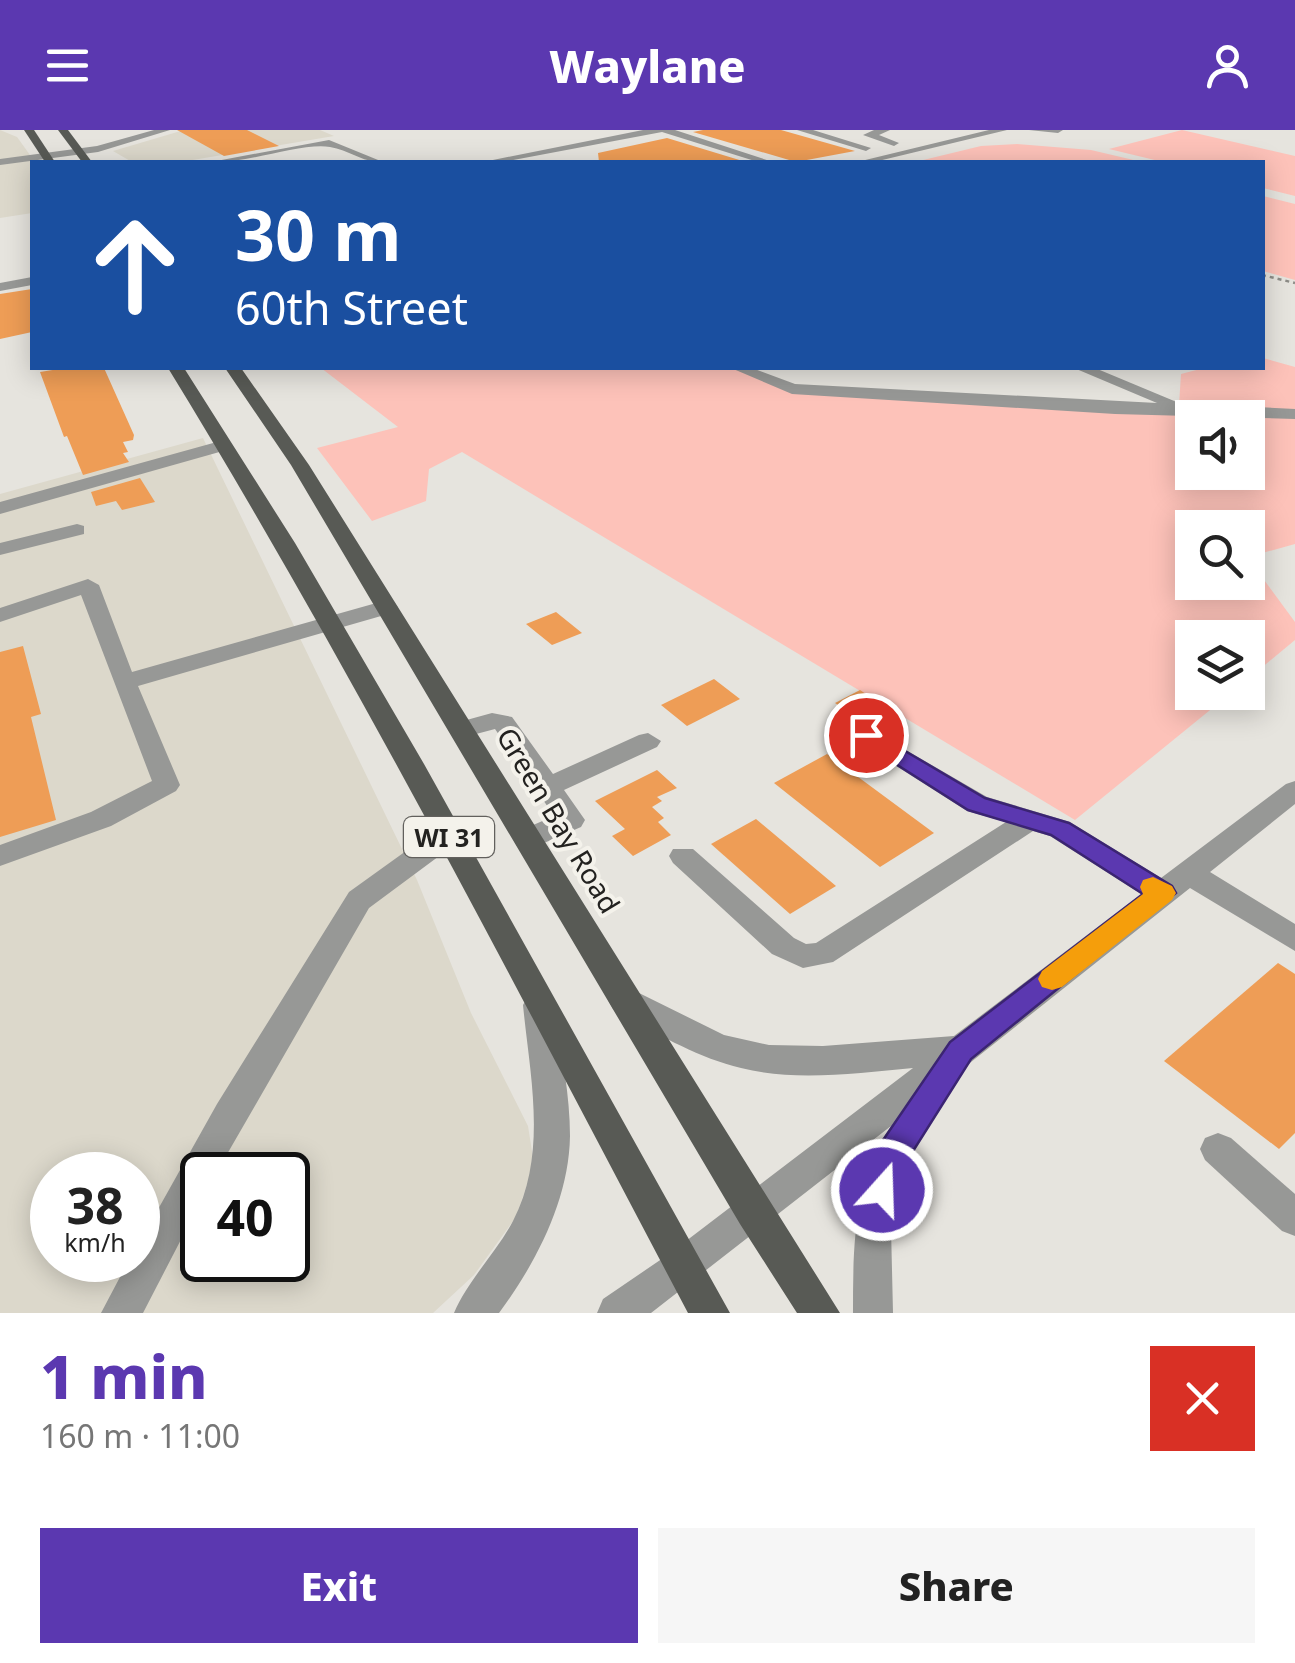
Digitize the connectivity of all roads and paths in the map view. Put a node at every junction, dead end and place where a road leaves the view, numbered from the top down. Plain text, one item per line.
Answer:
1 (28, 130) edge
2 (152, 130) edge
3 (164, 130) edge
4 (662, 130) edge
5 (802, 130) edge
6 (884, 130) edge
7 (923, 130) edge
8 (1002, 130) edge
9 (1034, 130) edge
10 (1058, 130) edge
11 (60, 132) edge
12 (110, 132) dead end
13 (127, 135) edge
14 (628, 136) junction
15 (960, 139) junction
16 (654, 144) dead end
17 (899, 144) dead end
18 (866, 148) dead end
19 (80, 153) edge
20 (48, 159) edge
21 (30, 160) edge
22 (228, 160) edge
23 (373, 160) edge
24 (499, 160) edge
25 (761, 160) edge
26 (871, 160) edge
27 (0, 162) edge
28 (1265, 276) edge
29 (30, 282) edge
30 (1295, 283) edge
31 (0, 287) edge
32 (177, 370) edge
33 (233, 370) edge
34 (744, 370) edge
35 (1087, 370) edge
36 (1175, 405) edge
37 (1175, 408) edge
38 (1265, 412) edge
39 (1295, 414) edge
40 (224, 446) junction
41 (0, 508) edge
42 (77, 530) dead end
43 (0, 550) edge
44 (387, 607) junction
45 (0, 615) edge
46 (330, 622) junction
47 (124, 682) junction
48 (461, 730) junction
49 (866, 735) dead end
50 (648, 740) dead end
51 (548, 787) junction
52 (1292, 797) edge
53 (1032, 819) junction
54 (448, 835) junction
55 (527, 839) junction
56 (0, 856) edge
57 (683, 856) dead end
58 (1189, 873) junction
59 (1162, 893) junction
60 (1295, 939) edge
61 (624, 1000) junction
62 (539, 1005) junction
63 (960, 1050) junction
64 (1218, 1149) dead end
65 (753, 1212) junction
66 (1295, 1218) edge
67 (683, 1267) junction
68 (122, 1313) edge
69 (474, 1313) edge
70 (617, 1313) edge
71 (710, 1313) edge
72 (820, 1313) edge
73 (873, 1313) edge

1 - 20 main road
2 - 13 street
3 - 13 street
4 - 14 street
4 - 25 street
5 - 18 street
6 - 17 street
7 - 15 street
8 - 15 street
9 - 10 street
11 - 19 main road
12 - 13 street
13 - 19 street
14 - 16 street
14 - 24 street
15 - 26 street
19 - 20 street
21 - 27 street
22 - 23 street
28 - 30 path
29 - 31 street
32 - 40 main road, WI 31
33 - 44 main road, Green Bay Road / WI 31
34 - 37 street
35 - 36 street
38 - 39 street
40 - 41 street
40 - 46 main road, WI 31
42 - 43 street
44 - 46 street
44 - 48 main road, Green Bay Road / WI 31
45 - 47 street
46 - 47 street
46 - 54 main road, WI 31
47 - 56 street
48 - 51 street
48 - 55 main road, Green Bay Road / WI 31
49 - 53 street
50 - 51 street
51 - 55 street
52 - 58 street
53 - 57 street
53 - 59 street
54 - 62 main road, WI 31
54 - 68 street
55 - 61 main road, Green Bay Road / WI 31
58 - 59 street
58 - 60 street
59 - 63 street
61 - 63 street
61 - 65 main road, Green Bay Road / WI 31
62 - 67 main road, WI 31
62 - 69 street
63 - 65 street
63 - 73 street
64 - 66 street
65 - 67 street
65 - 72 main road, Green Bay Road / WI 31
67 - 70 street
67 - 71 main road, WI 31

